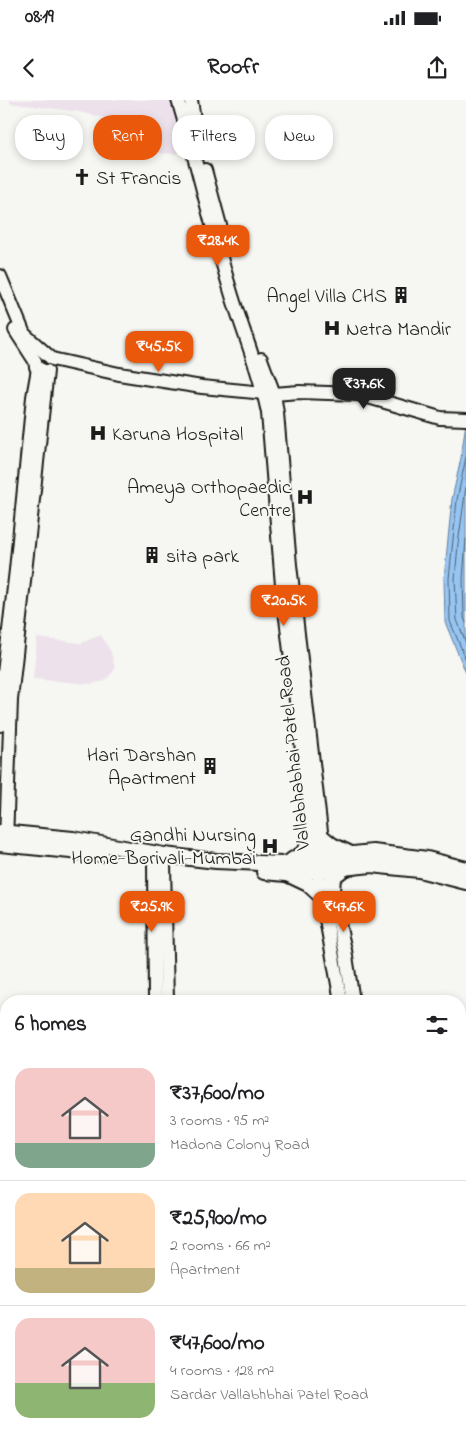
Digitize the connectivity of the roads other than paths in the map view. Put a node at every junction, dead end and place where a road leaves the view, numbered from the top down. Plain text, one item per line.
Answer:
1 (178, 100) edge
2 (191, 100) edge
3 (184, 115) edge
4 (191, 115) edge
5 (200, 160) edge
6 (0, 276) edge
7 (0, 294) edge
8 (45, 363) junction
9 (267, 395) junction
10 (466, 420) edge
11 (14, 629) junction
12 (0, 725) edge
13 (3, 838) edge
14 (317, 839) junction
15 (348, 861) junction
16 (159, 863) junction
17 (320, 864) junction
18 (284, 869) junction
19 (466, 869) edge
20 (466, 882) edge
21 (327, 894) junction
22 (155, 995) edge
23 (167, 995) edge
24 (340, 995) edge
25 (352, 995) edge

1 - 3 street
2 - 4 street
5 - 9 street, Vallabhabhai Patel Road
6 - 8 street
7 - 8 street
8 - 9 street
8 - 11 street
9 - 10 street
9 - 14 street, Vallabhabhai Patel Road
11 - 12 street
11 - 13 street
13 - 16 main road
13 - 18 main road
14 - 15 main road
14 - 17 street, Vallabhabhai Patel Road
14 - 18 main road
15 - 17 main road
15 - 19 main road
15 - 20 main road
15 - 21 main road
16 - 18 main road
16 - 22 street
16 - 23 street
17 - 18 main road
17 - 21 street, Vallabhabhai Patel Road
18 - 21 main road
21 - 24 street
21 - 25 street

